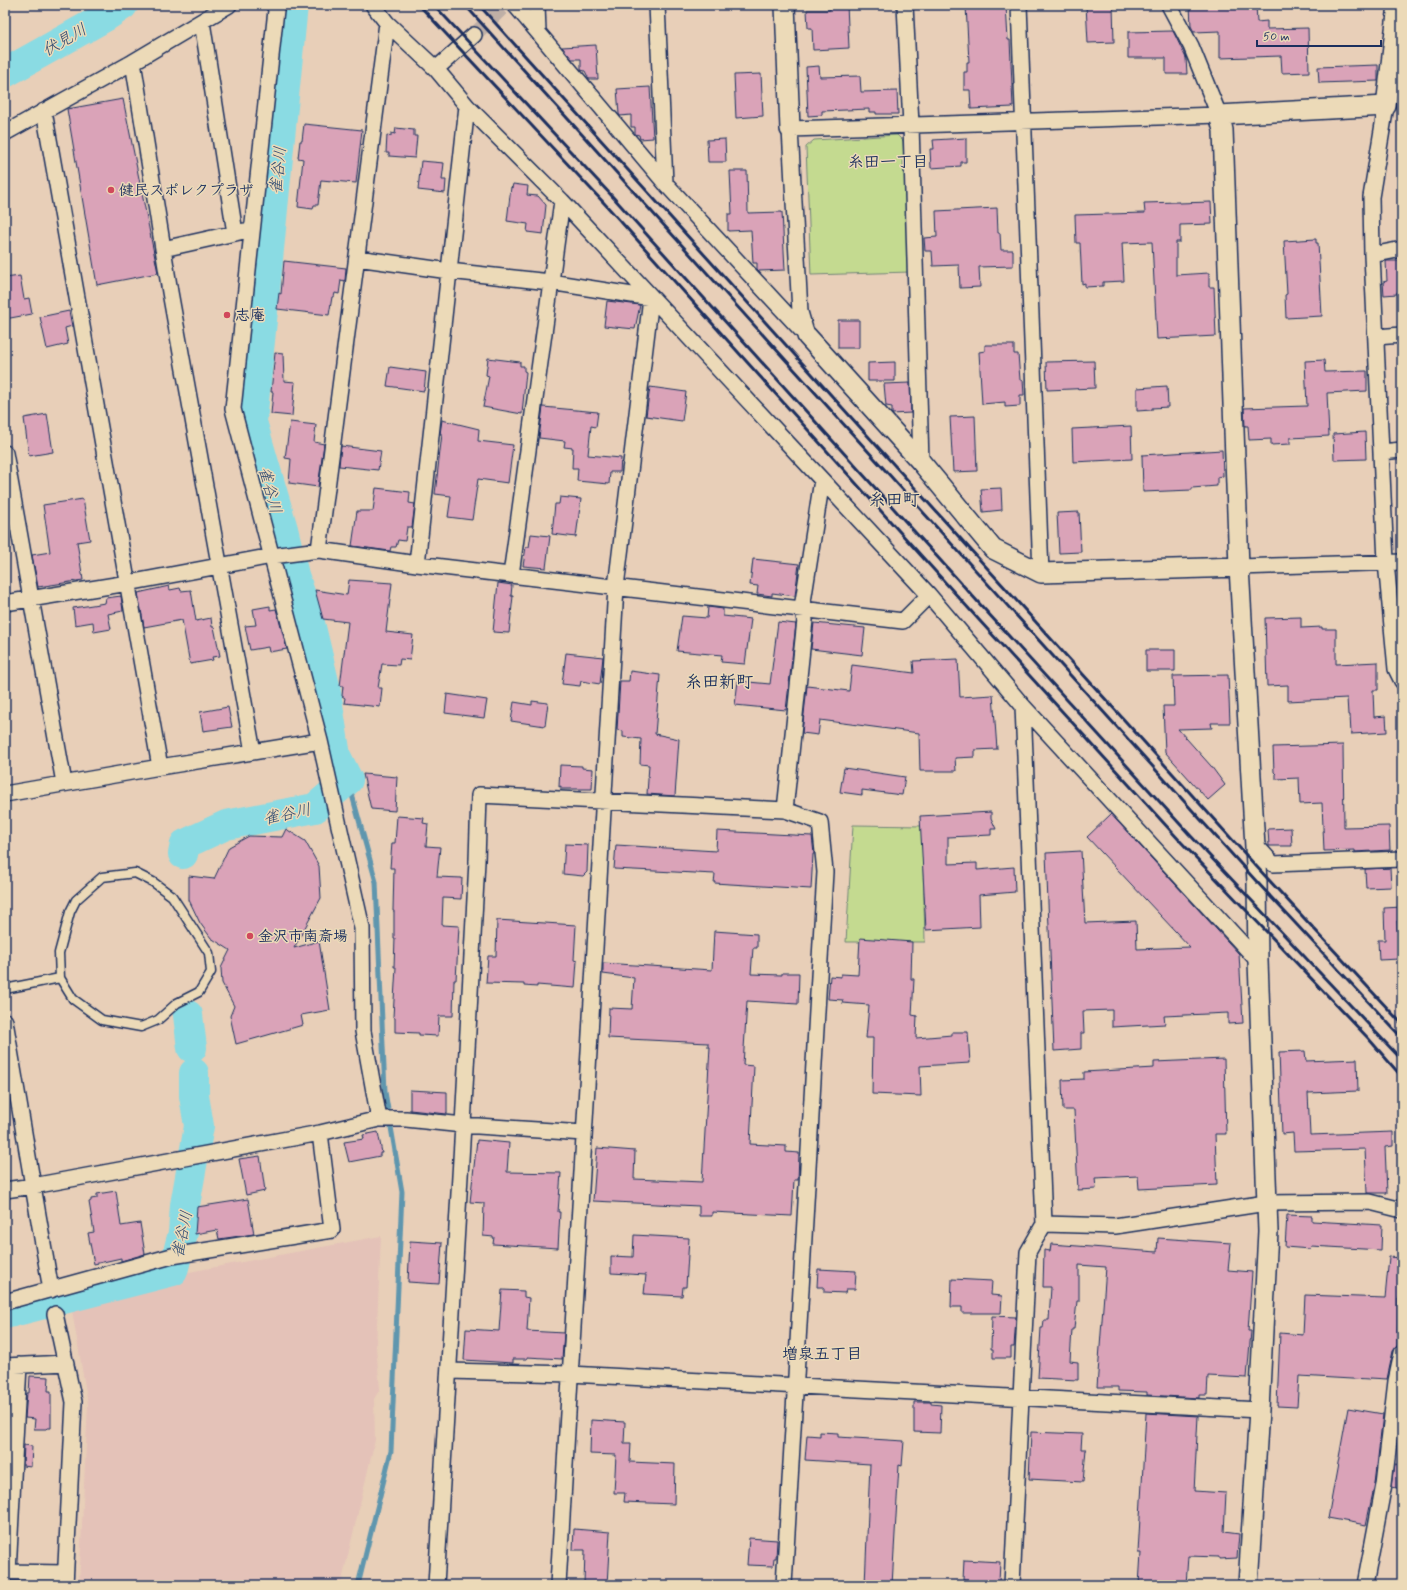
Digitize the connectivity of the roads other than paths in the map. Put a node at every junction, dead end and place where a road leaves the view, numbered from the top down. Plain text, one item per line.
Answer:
1 (229, 5) edge
2 (274, 5) edge
3 (374, 5) edge
4 (537, 5) edge
5 (657, 5) edge
6 (785, 5) edge
7 (905, 5) edge
8 (1019, 5) edge
9 (1169, 5) edge
10 (1398, 5) edge
11 (508, 6) edge
12 (202, 22) junction
13 (387, 23) junction
14 (538, 32) junction
15 (474, 35) tunnel mouth
16 (133, 62) junction
17 (436, 69) junction
18 (467, 106) junction
19 (1386, 106) junction
20 (44, 111) junction
21 (1219, 115) junction
22 (1024, 120) junction
23 (911, 125) junction
24 (790, 129) junction
25 (5, 133) edge
26 (665, 183) junction
27 (562, 201) junction
28 (253, 230) junction
29 (235, 233) junction
30 (163, 249) junction
31 (1402, 249) edge
32 (1372, 255) junction
33 (357, 258) junction
34 (449, 271) junction
35 (550, 282) junction
36 (651, 298) junction
37 (1402, 335) edge
38 (807, 336) junction
39 (1376, 337) junction
40 (1402, 450) edge
41 (1381, 452) junction
42 (5, 453) edge
43 (921, 462) junction
44 (822, 480) junction
45 (319, 550) junction
46 (275, 556) junction
47 (1386, 562) junction
48 (1402, 562) edge
49 (417, 564) junction
50 (220, 566) junction
51 (1239, 567) junction
52 (1042, 573) junction
53 (511, 575) junction
54 (128, 583) junction
55 (616, 587) junction
56 (929, 595) junction
57 (31, 599) junction
58 (5, 603) edge
59 (802, 608) junction
60 (1402, 681) edge
61 (1023, 706) junction
62 (320, 741) junction
63 (253, 752) junction
64 (160, 767) junction
65 (64, 783) junction
66 (5, 794) edge
67 (603, 802) junction
68 (785, 810) junction
69 (1255, 844) junction
70 (1402, 859) edge
71 (1258, 961) junction
72 (60, 978) junction
73 (5, 989) edge
74 (5, 1021) edge
75 (11, 1092) edge
76 (383, 1119) junction
77 (463, 1125) junction
78 (584, 1133) junction
79 (320, 1134) junction
80 (33, 1186) junction
81 (5, 1190) edge
82 (1266, 1202) junction
83 (1402, 1210) edge
84 (1044, 1224) junction
85 (51, 1290) junction
86 (5, 1302) edge
87 (55, 1314) dead end
88 (1402, 1353) edge
89 (66, 1363) junction
90 (12, 1366) edge
91 (449, 1372) junction
92 (570, 1374) junction
93 (796, 1386) junction
94 (1021, 1398) junction
95 (1259, 1410) junction
96 (6, 1572) edge
97 (65, 1579) edge
98 (436, 1585) edge
99 (558, 1585) edge
100 (784, 1585) edge
101 (1012, 1585) edge
102 (1248, 1585) edge
103 (1365, 1585) edge

1 - 12 street
2 - 28 street
3 - 13 street
4 - 14 street
5 - 26 street
6 - 24 street
7 - 23 street
8 - 22 street
9 - 21 street
10 - 19 street
11 - 14 street
12 - 16 street
12 - 29 street
13 - 17 street
13 - 33 street
14 - 26 street
15 - 17 street
16 - 20 street
16 - 30 street
17 - 18 street
18 - 27 street
18 - 34 street
19 - 21 street
19 - 32 street
20 - 25 street
20 - 54 street
21 - 22 street
21 - 51 street
22 - 23 street
22 - 52 street
23 - 24 street
23 - 43 street
24 - 38 street
26 - 38 street
27 - 35 street
27 - 36 street
28 - 29 street
28 - 46 street
29 - 30 street
30 - 50 street
31 - 32 street
32 - 39 street
33 - 34 street
33 - 45 street
34 - 35 street
34 - 49 street
35 - 36 street
35 - 53 street
36 - 44 street
36 - 55 street
37 - 39 street
38 - 43 street
39 - 41 street
40 - 41 street
41 - 47 street
42 - 57 street
43 - 52 street
44 - 56 street
44 - 59 street
45 - 46 street
45 - 49 street
46 - 50 street
46 - 62 street
47 - 48 street
47 - 51 street
47 - 60 street
49 - 53 street
50 - 54 street
50 - 63 street
51 - 52 street
51 - 69 street
53 - 55 street
54 - 57 street
54 - 64 street
55 - 59 street
55 - 67 street
56 - 59 street
56 - 61 street
57 - 58 street
57 - 65 street
59 - 68 street
61 - 71 street
61 - 84 street
62 - 63 street
62 - 76 street
63 - 64 street
64 - 65 street
65 - 66 street
67 - 68 street
67 - 77 street
67 - 78 street
68 - 93 street
69 - 70 street
69 - 71 street
71 - 82 street
72 - 72 lane
72 - 73 lane
74 - 75 street
75 - 80 street
76 - 77 street
76 - 79 street
77 - 78 street
77 - 91 street
78 - 92 street
79 - 80 street
79 - 85 street
80 - 81 street
80 - 85 street
82 - 83 street
82 - 84 street
82 - 95 street
84 - 94 street
85 - 86 street
87 - 89 street
88 - 103 street
89 - 90 street
89 - 97 street
90 - 96 street
91 - 92 street
91 - 98 street
92 - 93 street
92 - 99 street
93 - 94 street
93 - 100 street
94 - 95 street
94 - 101 street
95 - 102 street
96 - 97 street

